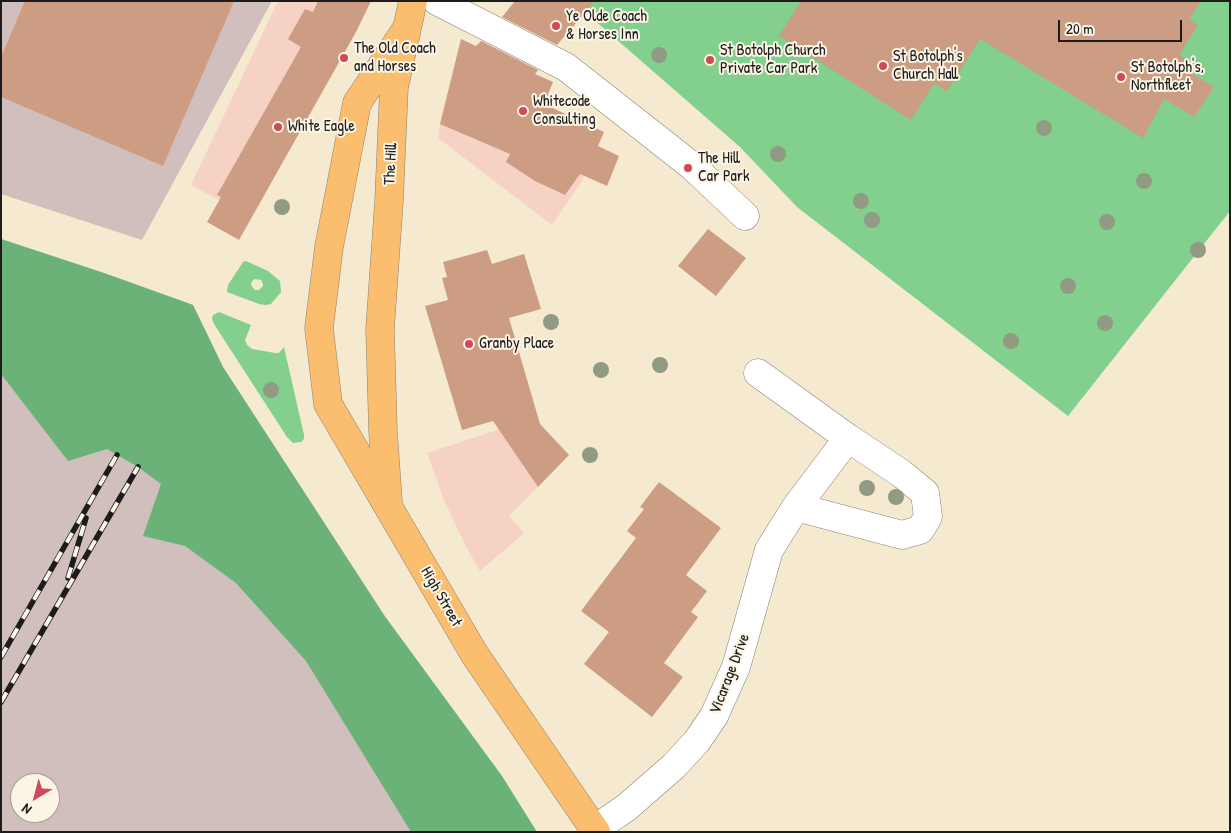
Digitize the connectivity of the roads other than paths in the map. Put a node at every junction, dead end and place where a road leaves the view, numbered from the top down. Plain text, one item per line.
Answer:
1 (413, 1) edge
2 (437, 1) edge
3 (407, 28) junction
4 (745, 216) dead end
5 (380, 329) joint
6 (758, 373) dead end
7 (848, 438) junction
8 (796, 507) junction
9 (389, 508) junction
10 (595, 831) edge

1 - 3 main road, The Hill
2 - 4 street
3 - 5 main road, The Hill
3 - 9 main road
5 - 9 main road, High Street
6 - 7 street
7 - 8 street, Vicarage Drive
7 - 8 street
8 - 10 street, Vicarage Drive
9 - 10 main road, High Street

